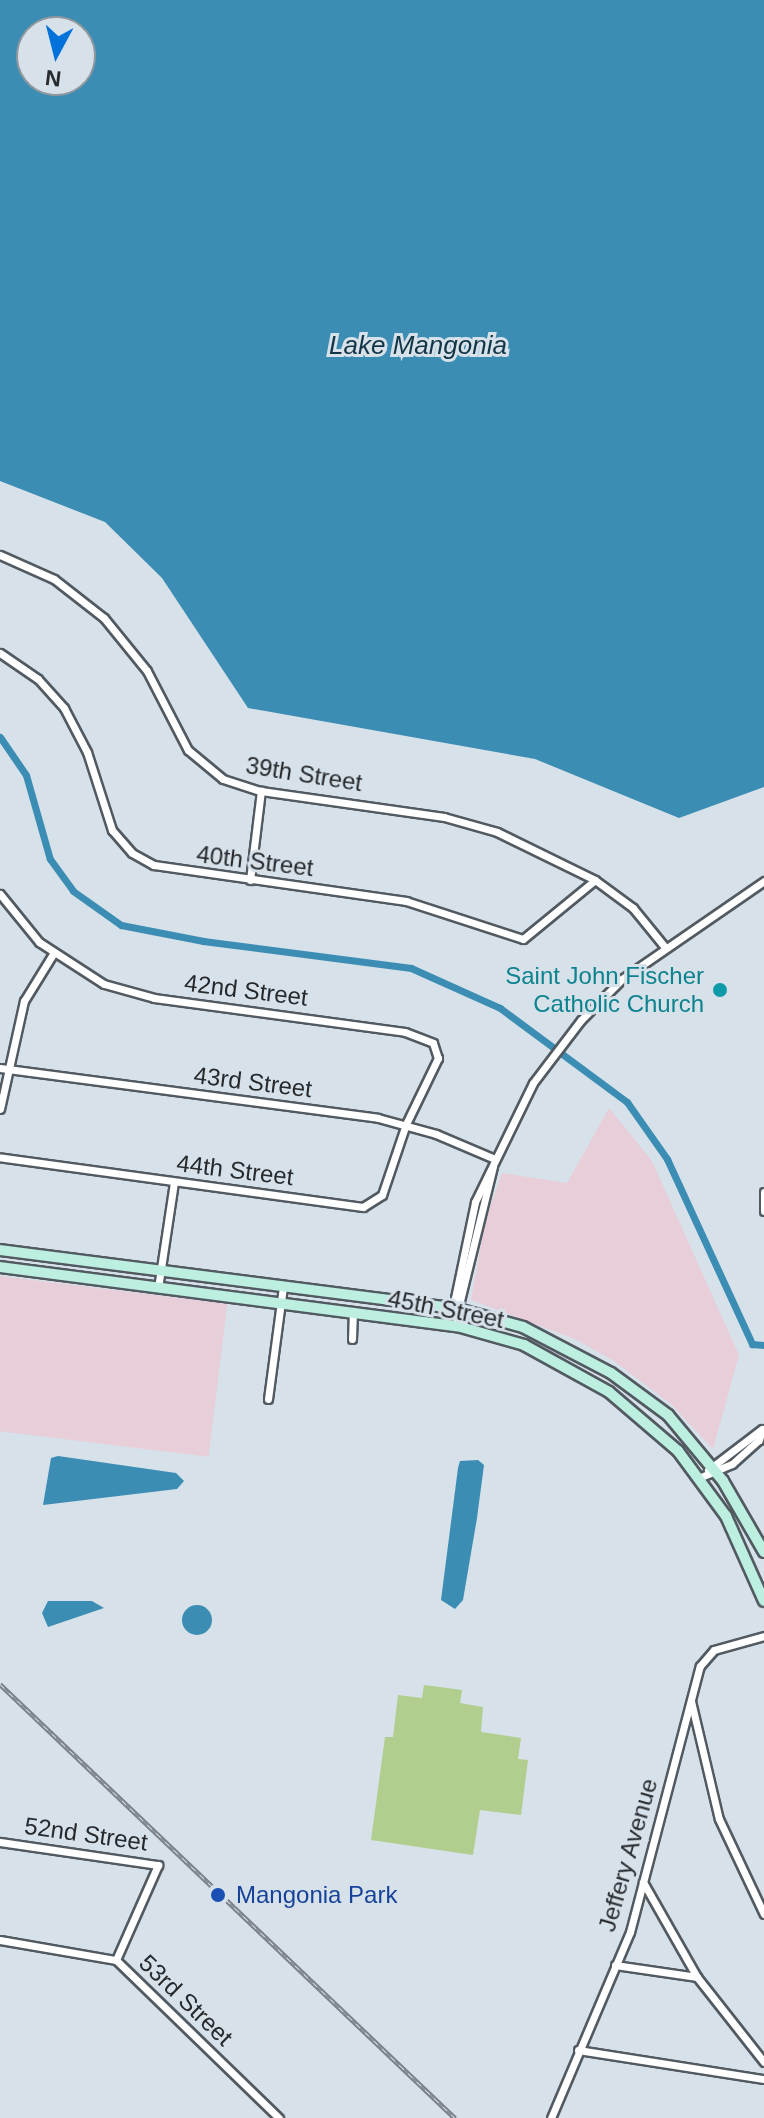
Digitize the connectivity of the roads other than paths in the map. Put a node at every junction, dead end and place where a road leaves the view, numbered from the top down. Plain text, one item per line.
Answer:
1 (0, 555) edge
2 (0, 653) edge
3 (261, 791) junction
4 (250, 880) junction
5 (595, 880) junction
6 (764, 881) edge
7 (0, 894) edge
8 (664, 946) junction
9 (53, 954) junction
10 (4, 1069) edge
11 (0, 1109) edge
12 (406, 1124) junction
13 (2, 1158) edge
14 (494, 1162) junction
15 (174, 1182) junction
16 (764, 1192) edge
17 (484, 1205) junction
18 (764, 1211) edge
19 (469, 1225) junction
20 (0, 1250) edge
21 (0, 1267) edge
22 (161, 1271) junction
23 (283, 1287) junction
24 (158, 1288) junction
25 (280, 1304) junction
26 (458, 1309) junction
27 (353, 1313) junction
28 (457, 1326) junction
29 (352, 1339) dead end
30 (268, 1399) dead end
31 (763, 1429) edge
32 (714, 1470) junction
33 (701, 1477) junction
34 (764, 1552) edge
35 (764, 1601) edge
36 (764, 1636) edge
37 (691, 1699) junction
38 (0, 1842) edge
39 (643, 1882) junction
40 (764, 1914) edge
41 (0, 1940) edge
42 (116, 1960) junction
43 (615, 1965) junction
44 (697, 1977) junction
45 (578, 2050) junction
46 (764, 2062) edge
47 (764, 2079) edge
48 (279, 2118) edge
49 (551, 2118) edge

1 - 3 street, 39th Street
2 - 4 street, 40th Street
3 - 4 street
3 - 5 street, 39th Street
4 - 5 street, 40th Street
5 - 8 street, 39th Street
6 - 8 street
7 - 9 street, 42nd Street
8 - 14 street
9 - 10 street
9 - 12 street, 42nd Street
10 - 11 street
10 - 12 street, 43rd Street
12 - 14 street, 43rd Street
12 - 15 street, 44th Street
13 - 15 street, 44th Street
14 - 17 street
14 - 19 street
15 - 22 street
16 - 18 street
17 - 19 street
17 - 26 street
19 - 26 street
20 - 22 main road, 45th Street
21 - 24 main road, 45th Street
22 - 23 main road, 45th Street
22 - 24 street
23 - 25 street
23 - 26 main road, 45th Street
24 - 25 main road, 45th Street
25 - 27 main road, 45th Street
25 - 30 street
26 - 28 street
26 - 32 main road, 45th Street
27 - 28 main road, 45th Street
27 - 29 street
28 - 33 main road, 45th Street
31 - 32 street
32 - 33 street
32 - 34 main road, 45th Street
33 - 35 main road, 45th Street
36 - 37 street, Jeffery Avenue
37 - 39 street, Jeffery Avenue
37 - 40 street
38 - 42 street, 52nd Street
39 - 43 street, Jeffery Avenue
39 - 44 street
41 - 42 street, 53rd Street
42 - 48 street, 53rd Street
43 - 44 street
43 - 45 street, Jeffery Avenue
44 - 46 street
45 - 47 street
45 - 49 street, Jeffery Avenue

